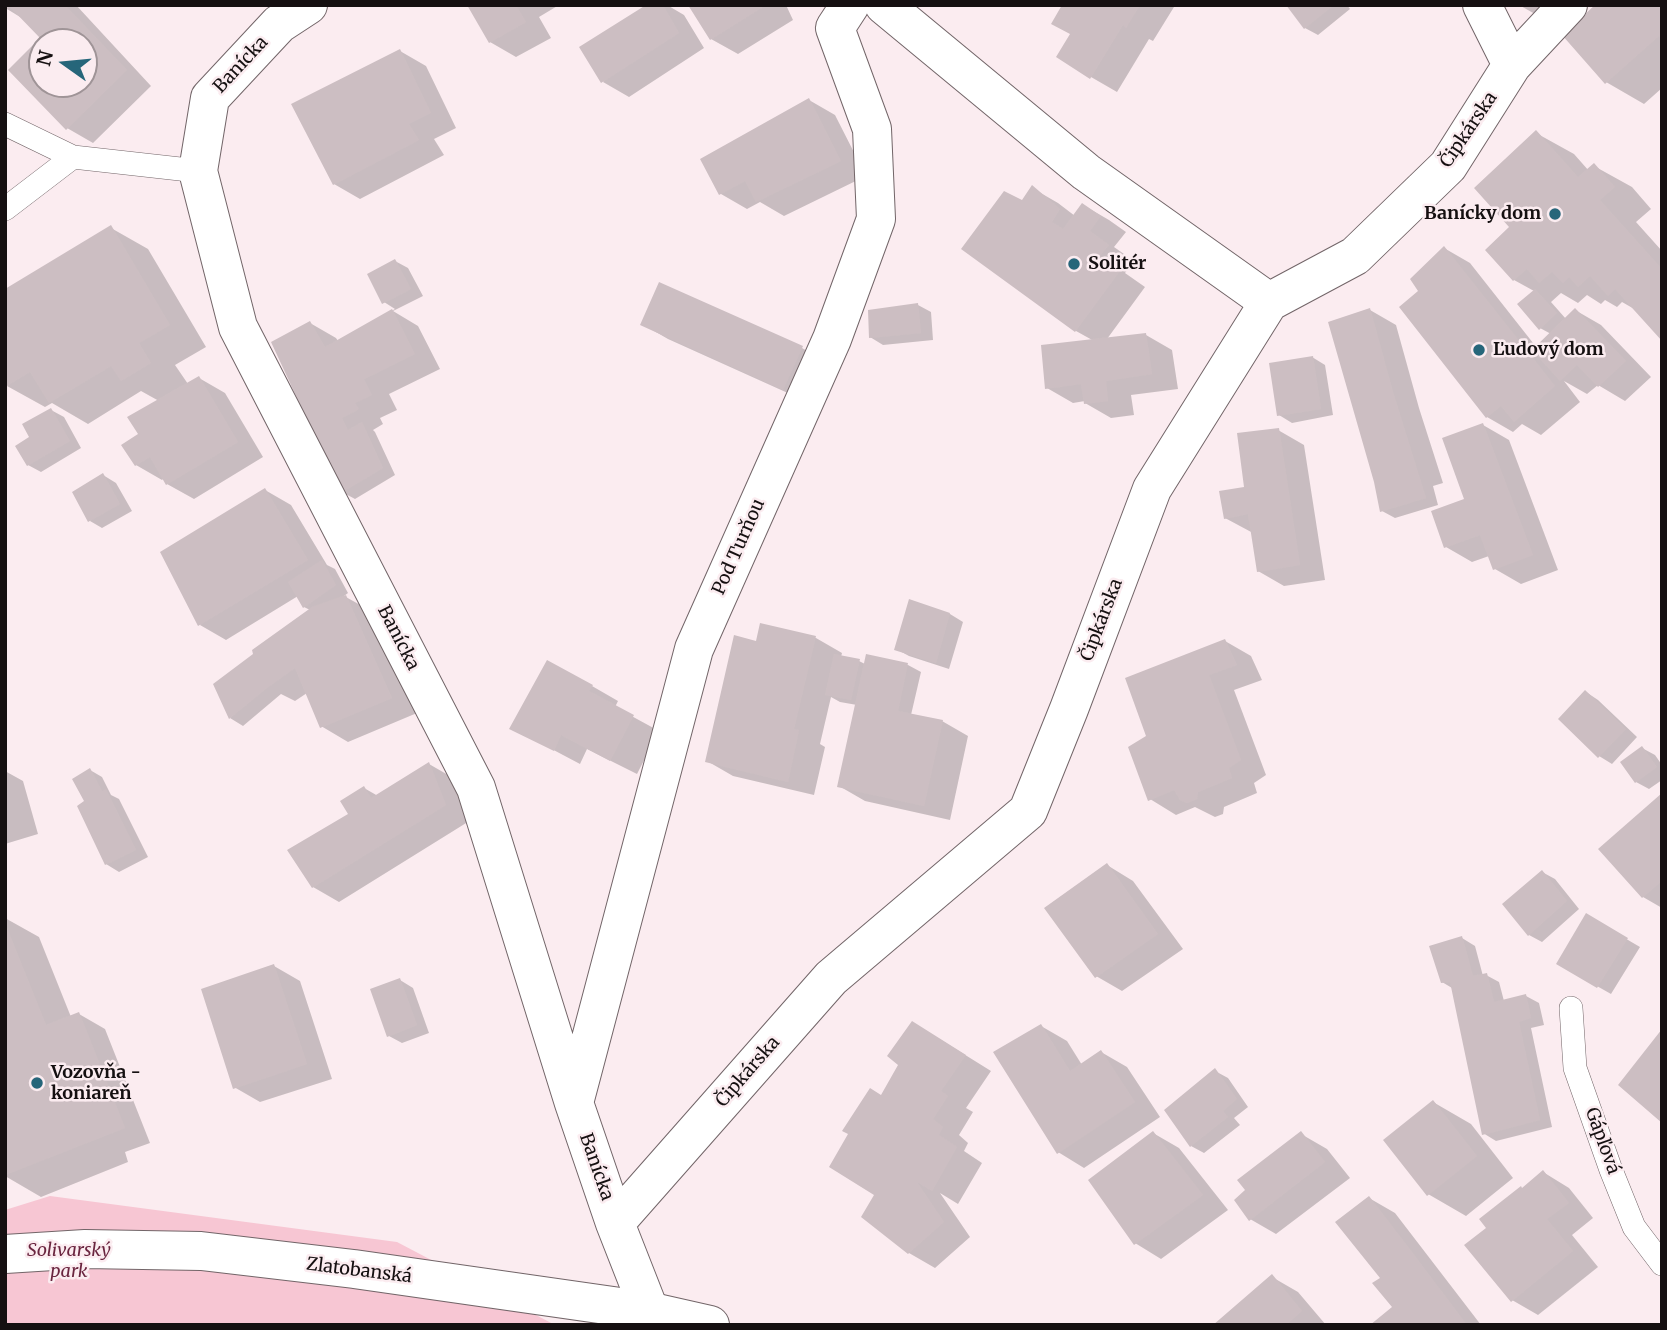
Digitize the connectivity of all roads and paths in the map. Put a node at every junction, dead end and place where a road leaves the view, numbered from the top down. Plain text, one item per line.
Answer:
1 (308, 5) edge
2 (850, 5) edge
3 (884, 5) edge
4 (1482, 5) edge
5 (1568, 5) edge
6 (1512, 65) junction
7 (5, 124) edge
8 (73, 157) junction
9 (198, 171) junction
10 (5, 209) edge
11 (1269, 302) junction
12 (1571, 1008) dead end
13 (574, 1102) junction
14 (615, 1223) junction
15 (5, 1254) edge
16 (1662, 1265) edge
17 (651, 1318) edge
18 (710, 1325) edge

1 - 9 street, Banícka
2 - 13 street, Pod Turňou
3 - 11 street
4 - 6 street
5 - 6 street, Čipkárska
6 - 11 street, Čipkárska
7 - 8 lane
8 - 9 lane
8 - 10 lane
9 - 13 street, Banícka
11 - 14 street, Čipkárska
12 - 16 lane, Gápľová
13 - 14 street, Banícka
14 - 17 street, Banícka
15 - 17 street, Zlatobanská
17 - 18 street, Zlatobanská

